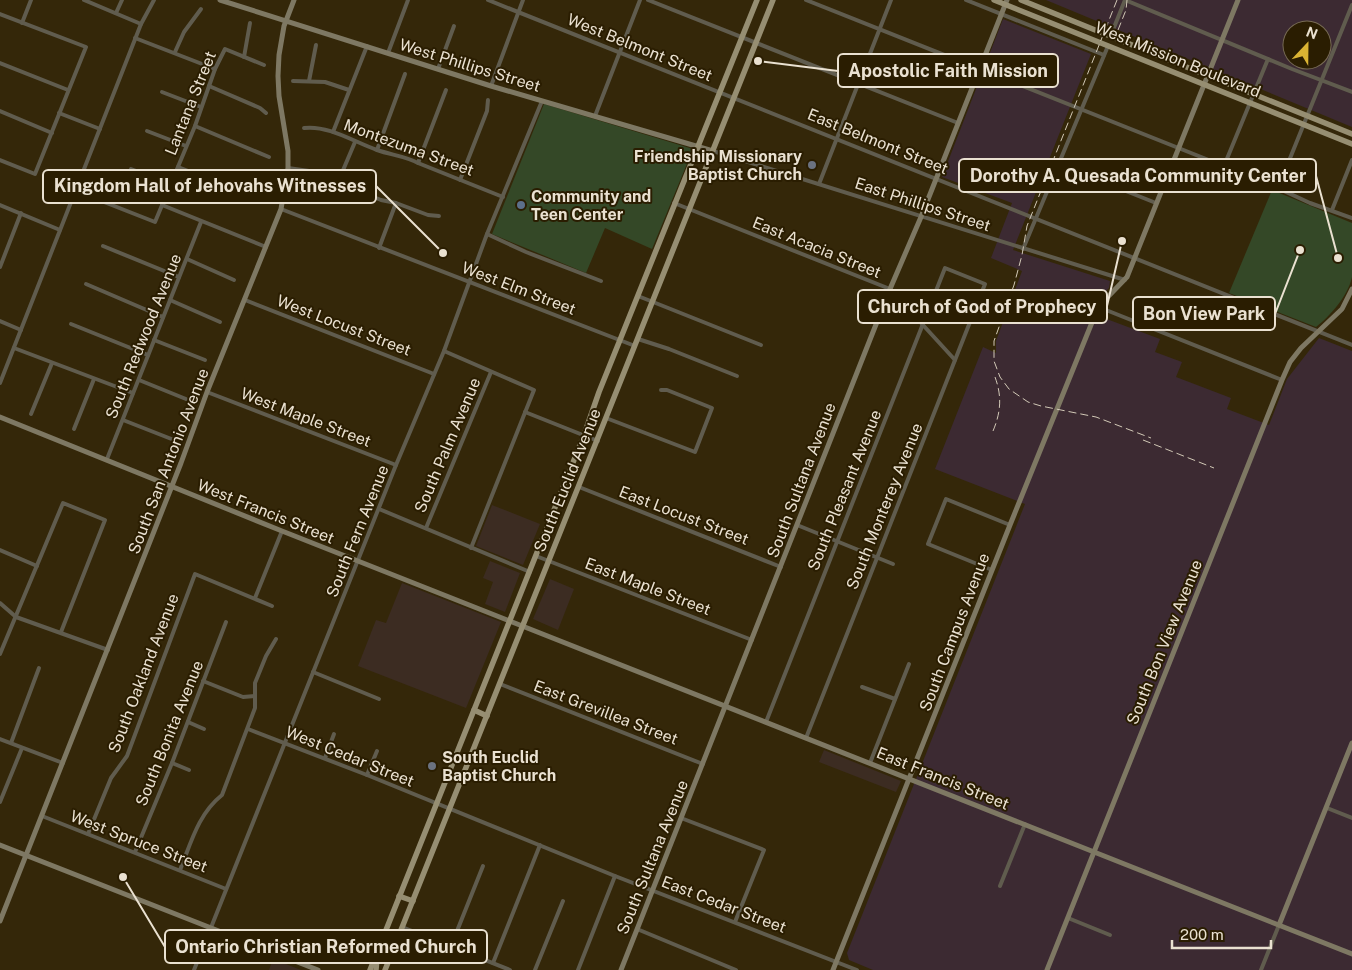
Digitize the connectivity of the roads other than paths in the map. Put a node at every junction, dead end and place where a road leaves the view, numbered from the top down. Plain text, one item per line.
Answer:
1 (31, 0) edge
2 (84, 0) edge
3 (122, 0) edge
4 (154, 0) edge
5 (220, 0) edge
6 (294, 0) edge
7 (408, 0) edge
8 (488, 0) edge
9 (523, 0) edge
10 (640, 0) edge
11 (648, 0) edge
12 (757, 0) edge
13 (774, 0) edge
14 (806, 0) edge
15 (891, 0) edge
16 (966, 0) edge
17 (994, 0) edge
18 (1021, 0) edge
19 (1125, 0) edge
20 (1238, 0) edge
21 (1006, 2) edge
22 (1352, 5) edge
23 (201, 9) dead end
24 (518, 12) junction
25 (116, 13) junction
26 (0, 14) edge
27 (1002, 14) junction
28 (286, 20) junction
29 (22, 23) junction
30 (250, 23) dead end
31 (141, 24) junction
32 (454, 26) dead end
33 (880, 29) junction
34 (1111, 36) junction
35 (136, 38) junction
36 (742, 38) junction
37 (1222, 40) junction
38 (756, 43) junction
39 (316, 45) dead end
40 (367, 46) junction
41 (1108, 46) junction
42 (175, 52) junction
43 (620, 52) junction
44 (388, 53) junction
45 (1104, 56) junction
46 (244, 57) junction
47 (1268, 59) junction
48 (0, 63) edge
49 (264, 65) dead end
50 (216, 69) junction
51 (438, 69) junction
52 (980, 69) junction
53 (405, 74) dead end
54 (1208, 75) junction
55 (1321, 80) junction
56 (293, 81) dead end
57 (309, 81) junction
58 (858, 84) junction
59 (1204, 85) junction
60 (209, 86) junction
61 (491, 86) junction
62 (68, 90) junction
63 (349, 90) junction
64 (446, 90) dead end
65 (162, 92) dead end
66 (719, 92) junction
67 (1352, 92) edge
68 (1253, 93) junction
69 (728, 95) joint
70 (735, 98) junction
71 (488, 100) dead end
72 (542, 101) junction
73 (1249, 102) junction
74 (201, 107) junction
75 (1081, 110) junction
76 (0, 111) edge
77 (59, 112) junction
78 (266, 113) dead end
79 (1308, 115) junction
80 (595, 116) junction
81 (958, 124) junction
82 (1304, 124) junction
83 (195, 126) junction
84 (304, 128) dead end
85 (100, 130) junction
86 (146, 131) dead end
87 (333, 132) junction
88 (52, 133) junction
89 (1352, 134) edge
90 (836, 138) junction
91 (355, 142) junction
92 (1352, 144) edge
93 (186, 146) junction
94 (697, 147) junction
95 (1178, 148) junction
96 (376, 150) junction
97 (713, 151) junction
98 (269, 157) dead end
99 (0, 160) edge
100 (1352, 160) edge
101 (418, 163) junction
102 (1058, 164) junction
103 (1224, 166) junction
104 (178, 167) junction
105 (131, 168) dead end
106 (288, 168) junction
107 (936, 178) junction
108 (460, 180) junction
109 (338, 182) junction
110 (170, 184) junction
111 (819, 184) junction
112 (1278, 188) junction
113 (76, 191) junction
114 (503, 197) junction
115 (267, 202) dead end
116 (396, 203) junction
117 (674, 203) junction
118 (1156, 203) junction
119 (0, 205) edge
120 (162, 205) junction
121 (281, 209) junction
122 (690, 210) junction
123 (1332, 210) junction
124 (21, 214) junction
125 (439, 216) dead end
126 (921, 217) junction
127 (1352, 218) edge
128 (1037, 219) junction
129 (201, 222) junction
130 (60, 230) junction
131 (487, 234) junction
132 (103, 246) dead end
133 (266, 246) junction
134 (0, 248) edge
135 (379, 248) junction
136 (1023, 249) junction
137 (6, 250) junction
138 (1134, 258) junction
139 (186, 259) junction
140 (0, 267) edge
141 (945, 268) joint
142 (179, 277) junction
143 (234, 280) dead end
144 (1125, 280) junction
145 (601, 281) dead end
146 (469, 282) junction
147 (86, 284) dead end
148 (890, 289) junction
149 (1352, 289) edge
150 (638, 296) junction
151 (170, 300) junction
152 (245, 300) junction
153 (653, 302) junction
154 (1100, 305) junction
155 (163, 317) junction
156 (0, 321) edge
157 (220, 322) dead end
158 (71, 324) dead end
159 (922, 325) junction
160 (21, 330) junction
161 (1318, 332) junction
162 (638, 339) junction
163 (154, 340) junction
164 (620, 340) junction
165 (761, 345) dead end
166 (1352, 345) edge
167 (635, 346) junction
168 (14, 348) junction
169 (444, 351) junction
170 (148, 355) junction
171 (205, 360) dead end
172 (955, 360) junction
173 (52, 363) junction
174 (491, 372) junction
175 (434, 374) junction
176 (738, 376) dead end
177 (94, 378) junction
178 (138, 380) junction
179 (1282, 380) junction
180 (0, 383) edge
181 (661, 390) dead end
182 (207, 392) junction
183 (133, 394) junction
184 (186, 399) dead end
185 (525, 412) junction
186 (31, 414) dead end
187 (0, 417) edge
188 (606, 418) junction
189 (123, 420) junction
190 (74, 429) dead end
191 (584, 435) junction
192 (174, 440) dead end
193 (598, 440) junction
194 (107, 459) junction
195 (396, 465) junction
196 (172, 486) junction
197 (579, 487) junction
198 (379, 509) junction
199 (797, 525) junction
200 (1010, 525) junction
201 (426, 528) junction
202 (282, 531) junction
203 (836, 542) junction
204 (471, 548) junction
205 (0, 550) edge
206 (536, 556) junction
207 (877, 558) junction
208 (358, 561) junction
209 (549, 562) junction
210 (893, 564) dead end
211 (36, 566) junction
212 (780, 567) junction
213 (992, 570) junction
214 (530, 572) junction
215 (255, 598) junction
216 (0, 603) edge
217 (272, 606) dead end
218 (16, 617) junction
219 (510, 620) junction
220 (226, 622) dead end
221 (524, 626) junction
222 (61, 632) junction
223 (276, 639) dead end
224 (752, 640) junction
225 (1, 647) edge
226 (108, 650) junction
227 (0, 654) edge
228 (909, 664) dead end
229 (39, 668) dead end
230 (313, 672) junction
231 (203, 681) junction
232 (500, 684) junction
233 (862, 686) dead end
234 (255, 696) junction
235 (379, 699) dead end
236 (895, 699) junction
237 (726, 706) junction
238 (474, 710) junction
239 (487, 716) junction
240 (188, 722) junction
241 (766, 722) junction
242 (204, 729) dead end
243 (248, 729) junction
244 (334, 734) dead end
245 (806, 738) junction
246 (0, 739) edge
247 (11, 743) junction
248 (285, 743) junction
249 (1352, 743) edge
250 (22, 748) junction
251 (377, 751) dead end
252 (325, 758) junction
253 (63, 763) junction
254 (172, 763) junction
255 (870, 763) junction
256 (703, 764) junction
257 (189, 770) dead end
258 (367, 775) junction
259 (910, 779) junction
260 (0, 802) edge
261 (436, 804) junction
262 (443, 807) joint
263 (1327, 808) junction
264 (449, 809) junction
265 (42, 816) junction
266 (681, 818) junction
267 (1352, 818) edge
268 (1025, 824) junction
269 (88, 834) junction
270 (0, 845) edge
271 (540, 845) junction
272 (1094, 851) junction
273 (135, 852) junction
274 (26, 855) junction
275 (483, 866) dead end
276 (180, 870) junction
277 (615, 876) junction
278 (1000, 886) dead end
279 (226, 889) junction
280 (653, 889) junction
281 (399, 896) junction
282 (412, 901) junction
283 (563, 901) dead end
284 (1068, 918) junction
285 (0, 921) edge
286 (735, 922) junction
287 (1279, 925) junction
288 (402, 927) junction
289 (211, 928) junction
290 (637, 929) junction
291 (1110, 935) dead end
292 (382, 939) junction
293 (451, 946) junction
294 (1352, 954) edge
295 (837, 962) junction
296 (493, 963) junction
297 (194, 970) edge
298 (318, 970) edge
299 (370, 970) edge
300 (376, 970) edge
301 (385, 970) edge
302 (510, 970) edge
303 (535, 970) edge
304 (578, 970) edge
305 (621, 970) edge
306 (736, 970) edge
307 (834, 970) edge
308 (857, 970) edge
309 (1047, 970) edge
310 (1261, 970) edge

1 - 29 street
2 - 25 street
3 - 25 street
4 - 31 street
5 - 28 street, West Phillips Street
6 - 28 street, South San Antonio Avenue
7 - 44 street
8 - 24 street, West Belmont Street
9 - 24 street
10 - 43 street
11 - 36 street
12 - 36 main road, South Euclid Avenue
13 - 38 main road, South Euclid Avenue
14 - 33 street
15 - 33 street
16 - 27 street
17 - 21 main road, West Mission Boulevard
18 - 34 main road
19 - 34 street
19 - 37 street
20 - 37 street
21 - 27 street, South Sultana Avenue
21 - 41 main road, West Mission Boulevard
22 - 55 street
23 - 42 street
24 - 43 street, West Belmont Street
24 - 61 street
25 - 31 street
26 - 29 street
27 - 45 street
27 - 52 street, South Sultana Avenue
28 - 40 street, West Phillips Street
28 - 106 street, South San Antonio Avenue
29 - 62 street
30 - 46 street
31 - 35 street
32 - 51 street
33 - 52 street
33 - 58 street
34 - 54 main road
35 - 42 street
35 - 85 street
36 - 38 street
36 - 66 main road, South Euclid Avenue
37 - 47 street
37 - 54 street
38 - 58 street
38 - 70 main road, South Euclid Avenue
39 - 57 street
40 - 44 street, West Phillips Street
40 - 63 street
41 - 45 street
41 - 59 main road, West Mission Boulevard
42 - 50 street
43 - 66 street, West Belmont Street
43 - 80 street
44 - 51 street, West Phillips Street
45 - 75 street
46 - 49 street
46 - 50 street, Lantana Street
47 - 55 street
47 - 68 street
48 - 62 street
50 - 60 street, Lantana Street
51 - 61 street, West Phillips Street
52 - 75 street
52 - 81 street, South Sultana Avenue
53 - 96 street
54 - 59 street
54 - 68 main road
55 - 67 street
55 - 79 street
56 - 57 street
57 - 63 street
58 - 81 street
58 - 90 street
59 - 73 main road, West Mission Boulevard
59 - 95 street
60 - 74 street, Lantana Street
60 - 78 street
61 - 72 street, West Phillips Street
62 - 77 street
63 - 87 street
64 - 101 street
65 - 74 street
66 - 69 street, West Belmont Street
66 - 94 main road, South Euclid Avenue
68 - 73 street
68 - 79 main road
69 - 70 street, East Belmont Street
70 - 90 street, East Belmont Street
70 - 97 main road, South Euclid Avenue
71 - 108 street
72 - 80 street, West Phillips Street
72 - 114 street, South Fern Avenue
73 - 82 main road, West Mission Boulevard
73 - 103 street
74 - 83 street, Lantana Street
75 - 95 street
75 - 102 street
76 - 88 street
77 - 85 street
77 - 88 street
79 - 82 street
79 - 89 main road
80 - 94 street, West Phillips Street
81 - 107 street, South Sultana Avenue
82 - 92 main road, West Mission Boulevard
82 - 112 street
83 - 93 street, Lantana Street
83 - 98 street
84 - 87 street, Montezuma Street
85 - 113 street
86 - 93 street
87 - 91 street, Montezuma Street
88 - 99 street
90 - 107 street, East Belmont Street
90 - 111 street
91 - 96 street, Montezuma Street
91 - 109 street
93 - 104 street, Lantana Street
94 - 97 street, West Phillips Street
94 - 117 main road, South Euclid Avenue
95 - 103 street
95 - 118 street
96 - 101 street, Montezuma Street
97 - 111 street, East Phillips Street
97 - 122 main road, South Euclid Avenue
100 - 123 street
101 - 108 street, Montezuma Street
102 - 118 street
102 - 128 street
103 - 112 street
104 - 110 street, Lantana Street
104 - 115 street
105 - 110 street
106 - 109 street
106 - 121 street, South San Antonio Avenue
107 - 126 street, South Sultana Avenue
107 - 128 street, East Belmont Street
108 - 114 street, Montezuma Street
109 - 116 street
110 - 120 street, Lantana Street
111 - 126 street, East Phillips Street
112 - 123 street
113 - 120 street, Lantana Street
113 - 130 street
114 - 131 street, South Fern Avenue
116 - 125 street
116 - 135 street
117 - 122 street, East Acacia Street
117 - 150 main road, South Euclid Avenue
118 - 138 street
119 - 124 street
120 - 129 street
121 - 133 street, South San Antonio Avenue
121 - 135 street, West Elm Street
122 - 148 street, East Acacia Street
122 - 153 main road, South Euclid Avenue
123 - 127 street
124 - 130 street
124 - 137 street
126 - 136 street, East Phillips Street
126 - 148 street, South Sultana Avenue
128 - 136 street
128 - 138 street, East Belmont Street
129 - 133 street
129 - 139 street, South Redwood Avenue
130 - 160 street
131 - 145 street
131 - 146 street, South Fern Avenue
132 - 142 street
133 - 152 street, South San Antonio Avenue
134 - 137 street
135 - 146 street, West Elm Street
136 - 144 street, East Phillips Street
137 - 140 street
138 - 144 street
138 - 161 street, East Belmont Street
139 - 142 street, South Redwood Avenue
139 - 143 street
141 - 159 street, South Pleasant Avenue
141 - 172 street, South Monterey Avenue
142 - 151 street, South Redwood Avenue
144 - 154 street
146 - 164 street, West Elm Street
146 - 169 street, South Fern Avenue
147 - 155 street
148 - 159 street, East Acacia Street
148 - 199 street, South Sultana Avenue
149 - 161 street, South Bon View Avenue
150 - 153 street
150 - 164 main road, South Euclid Avenue
151 - 155 street, South Redwood Avenue
151 - 157 street
152 - 175 street, West Locust Street
152 - 182 street, South San Antonio Avenue
153 - 162 main road, South Euclid Avenue
153 - 165 street
154 - 179 street
154 - 200 street, South Campus Avenue
155 - 163 street, South Redwood Avenue
156 - 160 street
158 - 170 street
159 - 172 street, East Acacia Street
159 - 203 street, South Pleasant Avenue
160 - 168 street
161 - 166 street, East Belmont Street
161 - 179 street, South Bon View Avenue
162 - 167 main road, South Euclid Avenue
162 - 176 street
163 - 170 street, South Redwood Avenue
163 - 171 street
164 - 167 street, West Elm Street
164 - 191 main road, South Euclid Avenue
167 - 188 main road, South Euclid Avenue
168 - 173 street
168 - 180 street
169 - 174 street
169 - 175 street, South Fern Avenue
170 - 178 street, South Redwood Avenue
172 - 207 street, South Monterey Avenue
173 - 177 street
173 - 186 street
174 - 185 street
174 - 201 street, South Palm Avenue
175 - 195 street, South Fern Avenue
177 - 183 street
177 - 190 street
178 - 183 street, South Redwood Avenue
178 - 184 street
179 - 272 street, South Bon View Avenue
181 - 188 street
182 - 195 street, West Maple Street
182 - 196 street, South San Antonio Avenue
183 - 189 street, South Redwood Avenue
185 - 191 street
185 - 204 street
187 - 194 street, West Francis Street
188 - 193 main road, South Euclid Avenue
189 - 192 street
189 - 194 street, South Redwood Avenue
191 - 193 street
191 - 206 main road, South Euclid Avenue
193 - 197 main road, South Euclid Avenue
194 - 196 street, West Francis Street
195 - 198 street, South Fern Avenue
196 - 202 street, West Francis Street
196 - 226 street, South San Antonio Avenue
197 - 209 main road, South Euclid Avenue
197 - 212 street, East Locust Street
198 - 201 street
198 - 208 street, South Fern Avenue
199 - 203 street
199 - 212 street, South Sultana Avenue
200 - 213 street, South Campus Avenue
200 - 213 street
201 - 204 street
202 - 208 street, West Francis Street
202 - 215 street
203 - 207 street
203 - 241 street, South Pleasant Avenue
204 - 214 street
205 - 211 street
206 - 209 street, East Maple Street
206 - 214 main road, South Euclid Avenue
207 - 210 street
207 - 245 street, South Monterey Avenue
208 - 219 street, West Francis Street
208 - 230 street, South Fern Avenue
209 - 221 main road, South Euclid Avenue
209 - 224 street, East Maple Street
211 - 218 street
211 - 222 street
212 - 224 street, South Sultana Avenue
213 - 259 street, South Campus Avenue
214 - 219 main road, South Euclid Avenue
215 - 217 street
215 - 269 street, South Oakland Avenue
216 - 218 street
218 - 222 street
218 - 225 street
219 - 221 street, West Francis Street
219 - 238 main road, South Euclid Avenue
220 - 231 street, South Bonita Avenue
221 - 232 main road, South Euclid Avenue
221 - 237 street, East Francis Street
222 - 226 street
223 - 234 street
224 - 237 street, South Sultana Avenue
225 - 227 street
226 - 253 street, South San Antonio Avenue
228 - 236 street
229 - 247 street
230 - 235 street
230 - 248 street, South Fern Avenue
231 - 234 street
231 - 240 street, South Bonita Avenue
232 - 239 main road, South Euclid Avenue
232 - 256 street, East Grevillea Street
233 - 236 street
234 - 243 street
236 - 255 street
237 - 241 street, East Francis Street
237 - 256 street, South Sultana Avenue
238 - 239 main road
238 - 261 main road, South Euclid Avenue
239 - 264 main road, South Euclid Avenue
240 - 242 street
240 - 254 street, South Bonita Avenue
241 - 245 street, East Francis Street
243 - 248 street, West Cedar Street
243 - 276 street
244 - 252 street
245 - 255 street, East Francis Street
246 - 247 street
247 - 250 street
248 - 252 street, West Cedar Street
248 - 279 street, South Fern Avenue
249 - 263 street
250 - 253 street
250 - 260 street
251 - 258 street
252 - 258 street, West Cedar Street
253 - 265 street, South San Antonio Avenue
254 - 257 street
254 - 273 street, South Bonita Avenue
255 - 259 street, East Francis Street
256 - 266 street, South Sultana Avenue
258 - 261 street, West Cedar Street
259 - 268 street, East Francis Street
259 - 295 street, South Campus Avenue
261 - 262 street, West Cedar Street
261 - 281 main road, South Euclid Avenue
262 - 264 street, East Cedar Street
263 - 267 street
263 - 287 street
264 - 271 street, East Cedar Street
264 - 282 main road, South Euclid Avenue
265 - 269 street, West Spruce Street
265 - 274 street, South San Antonio Avenue
266 - 280 street, South Sultana Avenue
266 - 286 street
268 - 272 street, East Francis Street
268 - 278 street
269 - 273 street, West Spruce Street
270 - 274 street
271 - 277 street, East Cedar Street
271 - 296 street
272 - 284 street, South Bon View Avenue
272 - 287 street, East Francis Street
273 - 276 street, West Spruce Street
274 - 285 street, South San Antonio Avenue
274 - 289 street
275 - 293 street
276 - 279 street, West Spruce Street
277 - 280 street, East Cedar Street
277 - 304 street
279 - 289 street, South Fern Avenue
280 - 286 street, East Cedar Street
280 - 290 street, South Sultana Avenue
281 - 282 main road
281 - 292 main road, South Euclid Avenue
282 - 288 main road, South Euclid Avenue
283 - 303 street
284 - 291 street
284 - 309 street, South Bon View Avenue
286 - 295 street, East Cedar Street
287 - 294 street, East Francis Street
287 - 310 street
288 - 293 street
288 - 301 main road, South Euclid Avenue
289 - 297 street, South Fern Avenue
289 - 298 street
290 - 305 street, South Sultana Avenue
290 - 306 street
292 - 299 main road, South Euclid Avenue
292 - 300 main road
293 - 296 street
295 - 307 street, South Campus Avenue
295 - 308 street, East Cedar Street
296 - 302 street

